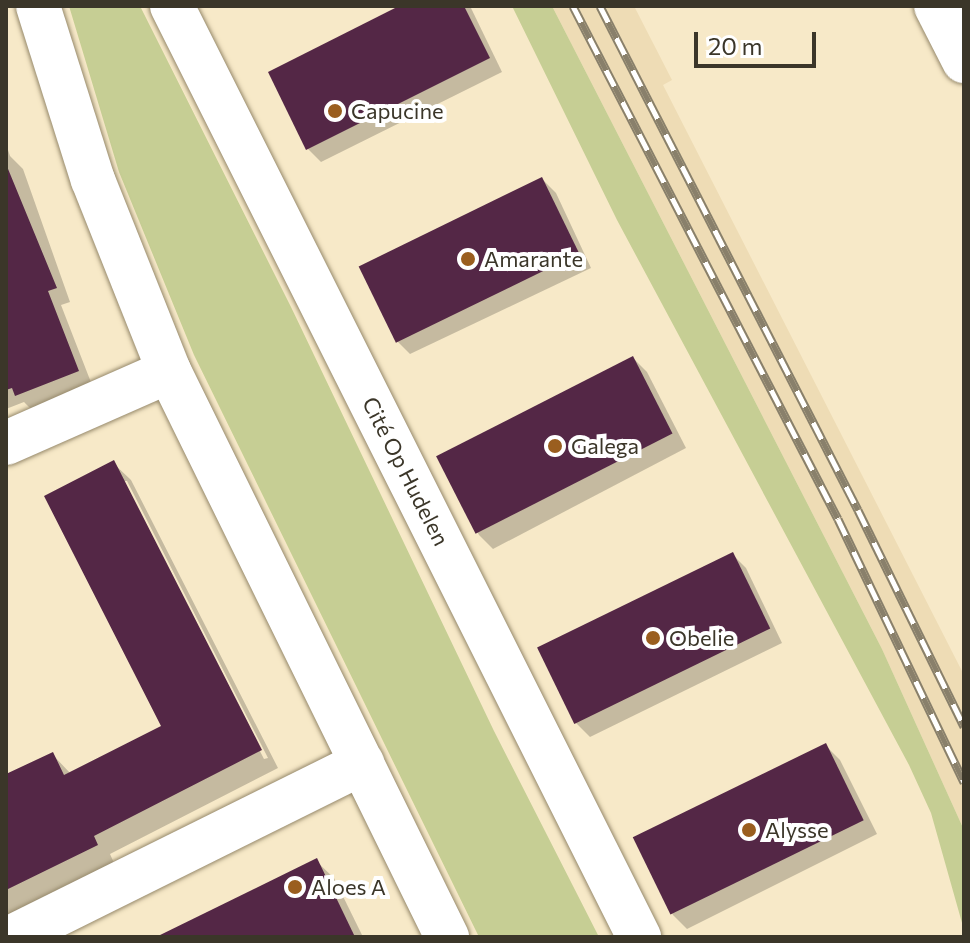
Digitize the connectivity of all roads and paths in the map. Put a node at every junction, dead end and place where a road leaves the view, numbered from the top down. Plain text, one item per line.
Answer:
1 (172, 6) edge
2 (936, 6) edge
3 (29, 23) edge
4 (964, 61) edge
5 (169, 371) junction
6 (6, 443) edge
7 (362, 763) junction
8 (12, 937) edge
9 (447, 937) edge
10 (639, 937) edge

1 - 10 street, Cité Op Hudelen
2 - 4 street
3 - 5 street
5 - 6 street
5 - 7 street
7 - 8 street
7 - 9 street

